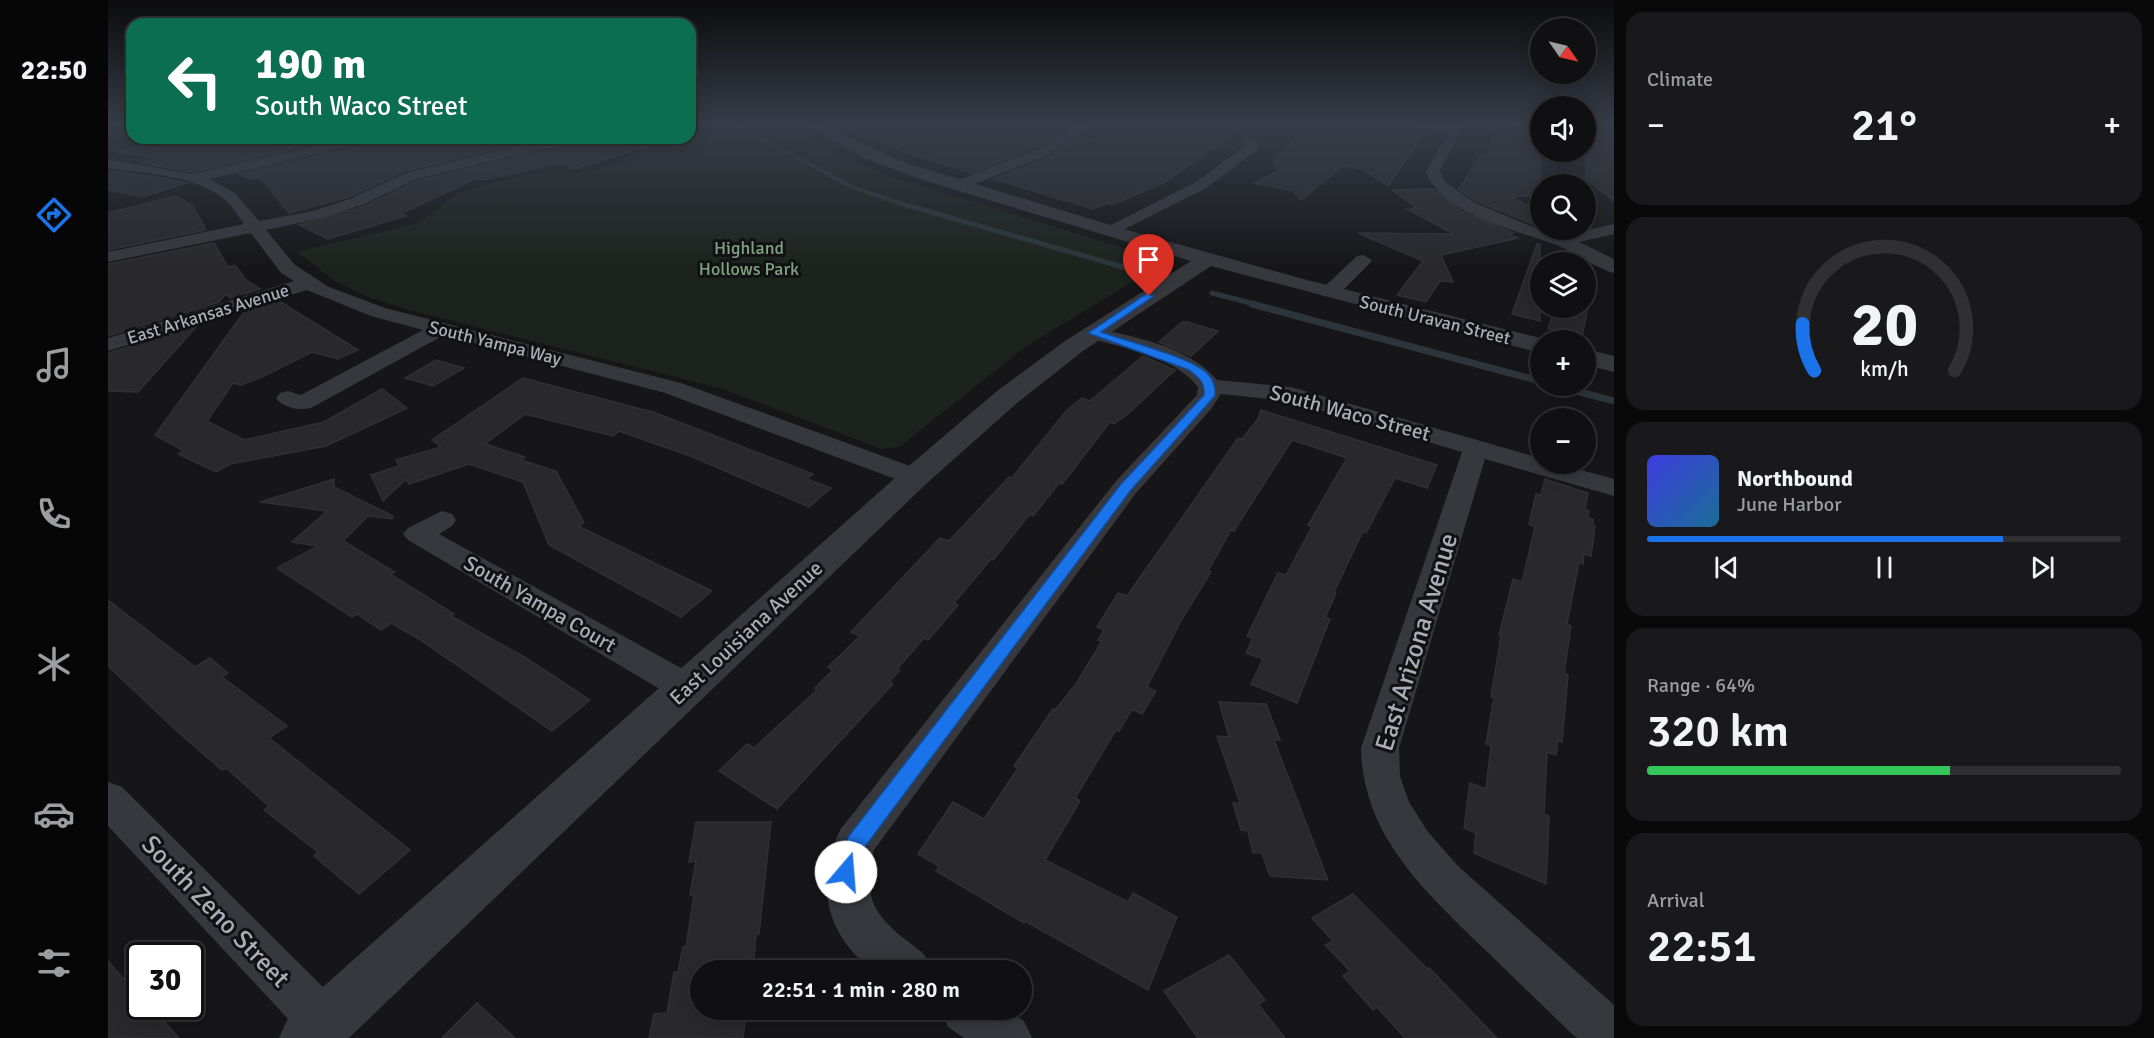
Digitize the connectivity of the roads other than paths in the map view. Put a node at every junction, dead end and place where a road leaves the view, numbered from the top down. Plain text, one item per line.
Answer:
1 (155, 172) edge
2 (217, 172) edge
3 (423, 172) edge
4 (921, 172) edge
5 (991, 172) edge
6 (1219, 172) edge
7 (1433, 172) edge
8 (192, 179) junction
9 (959, 185) junction
10 (253, 228) junction
11 (1614, 229) edge
12 (1109, 230) junction
13 (1561, 241) junction
14 (108, 257) edge
15 (1208, 259) junction
16 (1363, 260) dead end
17 (1614, 267) edge
18 (308, 283) junction
19 (1330, 292) junction
20 (440, 329) junction
21 (1093, 333) junction
22 (1530, 343) edge
23 (108, 345) edge
24 (1596, 360) edge
25 (1614, 364) edge
26 (1210, 386) junction
27 (288, 398) dead end
28 (1476, 447) junction
29 (915, 477) junction
30 (1614, 488) edge
31 (442, 520) dead end
32 (687, 688) junction
33 (108, 798) edge
34 (894, 960) edge
35 (980, 1020) edge
36 (316, 1030) edge
37 (1614, 1034) edge
38 (1007, 1038) edge

1 - 8 street, South Yampa Way
2 - 8 street
3 - 10 street
4 - 9 street, South Uravan Street
5 - 9 street
6 - 12 street
7 - 13 street
8 - 10 street, South Yampa Way
9 - 12 street, South Uravan Street
10 - 14 street
10 - 18 street, South Yampa Way
11 - 13 street
12 - 15 street, South Uravan Street
13 - 17 street
15 - 19 street, South Uravan Street
15 - 21 street, East Louisiana Avenue
16 - 19 street, South Uravan Street
18 - 20 street, South Yampa Way
18 - 23 street, East Arkansas Avenue
19 - 22 street, South Uravan Street
20 - 27 street
20 - 29 street, South Yampa Way
21 - 26 street
21 - 29 street, East Louisiana Avenue
24 - 25 street
26 - 28 street, South Waco Street
26 - 34 street
28 - 30 street, South Waco Street
28 - 37 street, East Arizona Avenue
29 - 32 street, East Louisiana Avenue
31 - 32 street, South Yampa Court
32 - 36 street, East Louisiana Avenue
33 - 36 street, South Zeno Street
35 - 38 street

